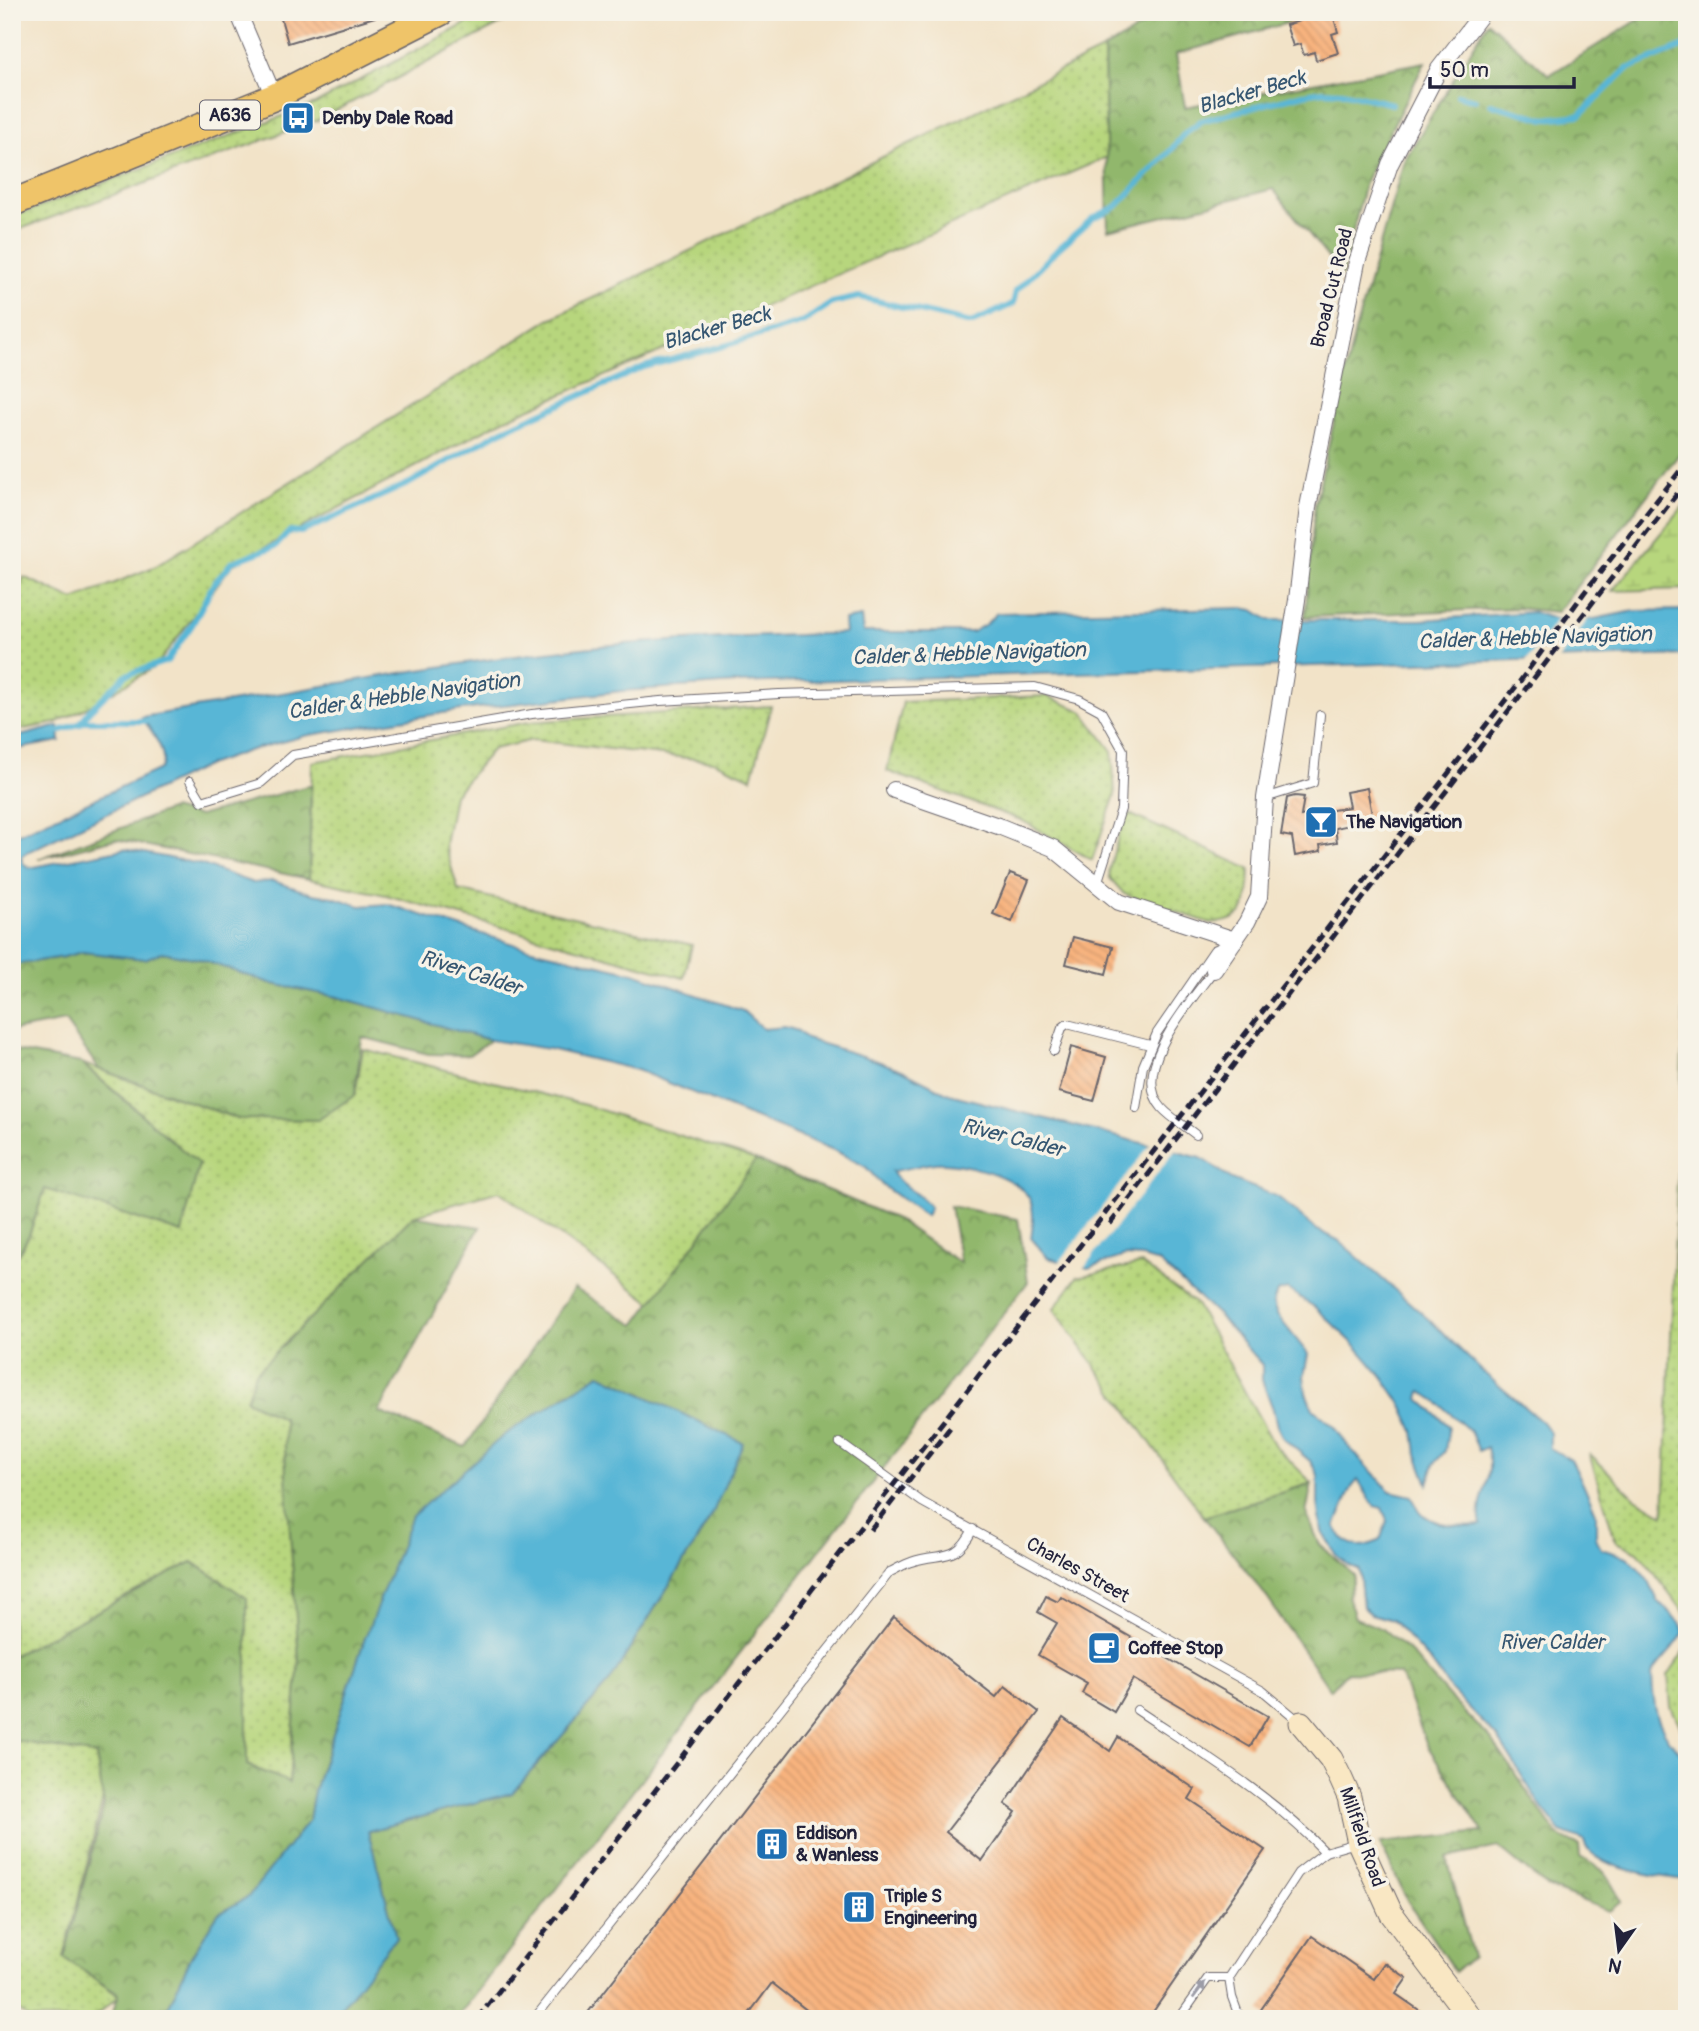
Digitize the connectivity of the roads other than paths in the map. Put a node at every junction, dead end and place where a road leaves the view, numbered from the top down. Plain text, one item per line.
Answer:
1 (238, 12) edge
2 (441, 12) edge
3 (1483, 12) edge
4 (274, 97) junction
5 (12, 204) edge
6 (1320, 715) dead end
7 (190, 781) dead end
8 (894, 790) dead end
9 (1265, 798) junction
10 (1097, 884) junction
11 (1235, 940) junction
12 (1214, 970) joint
13 (1150, 1045) junction
14 (1054, 1051) dead end
15 (1136, 1108) dead end
16 (1196, 1135) dead end
17 (839, 1443) dead end
18 (973, 1529) junction
19 (1136, 1710) dead end
20 (1301, 1723) joint
21 (1359, 1843) junction
22 (1325, 1852) junction
23 (1229, 1979) junction
24 (534, 2019) edge
25 (1179, 2019) edge
26 (1240, 2019) edge
27 (1471, 2019) edge

1 - 4 street
2 - 4 main road, A636
3 - 9 street, Broad Cut Road
4 - 5 main road, A636
6 - 9 lane
7 - 10 lane
8 - 10 street
9 - 11 street
10 - 11 street
11 - 12 street
11 - 13 lane
12 - 16 lane
13 - 14 lane
13 - 15 lane
17 - 18 lane, Charles Street
18 - 20 lane, Charles Street
18 - 24 lane
19 - 22 lane
20 - 21 street, Millfield Road
21 - 22 lane
21 - 27 street, Millfield Road
22 - 23 lane
25 -> 23 lane
23 - 26 lane

